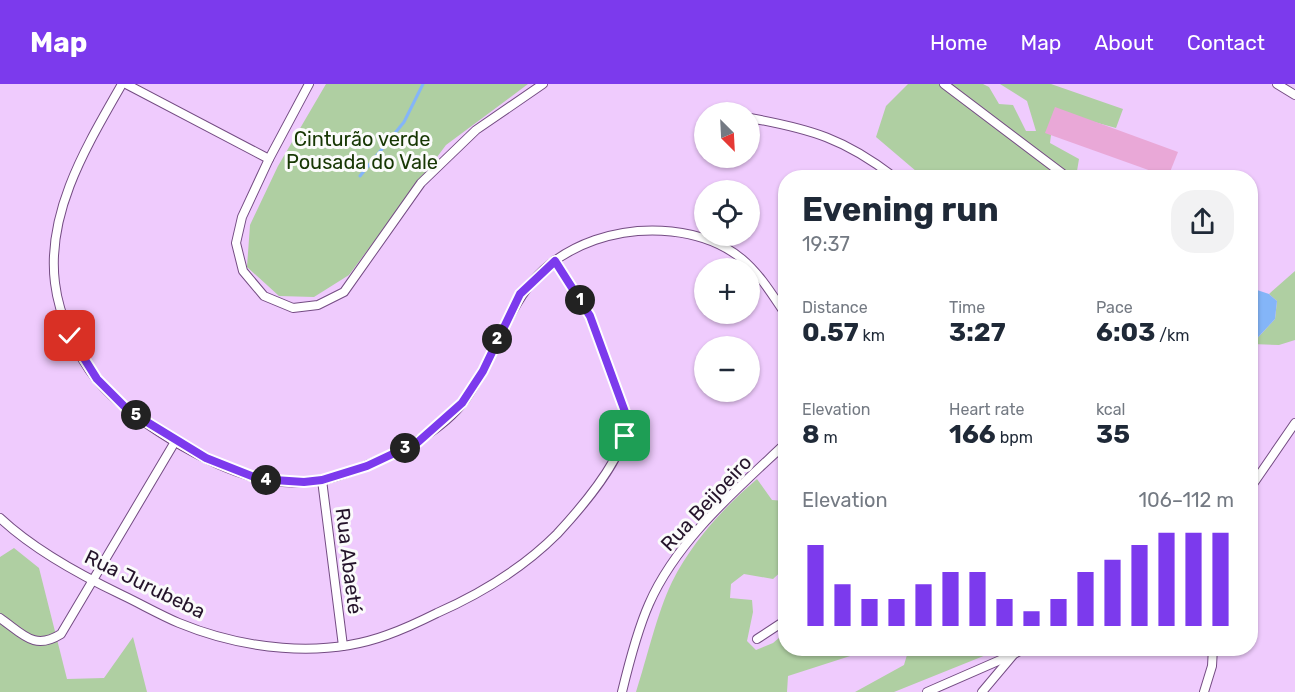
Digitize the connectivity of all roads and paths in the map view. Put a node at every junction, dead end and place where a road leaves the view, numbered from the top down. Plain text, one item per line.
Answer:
1 (124, 84) edge
2 (309, 84) edge
3 (543, 84) edge
4 (944, 84) edge
5 (1276, 84) edge
6 (1295, 95) edge
7 (760, 120) edge
8 (269, 159) junction
9 (885, 170) edge
10 (1058, 170) edge
11 (555, 261) junction
12 (778, 304) edge
13 (1295, 423) edge
14 (176, 440) junction
15 (778, 451) edge
16 (1258, 477) edge
17 (322, 480) junction
18 (0, 518) edge
19 (91, 580) junction
20 (0, 618) edge
21 (778, 625) edge
22 (757, 639) dead end
23 (343, 646) junction
24 (1010, 656) edge
25 (1012, 656) edge
26 (1213, 656) edge
27 (945, 689) edge
28 (622, 692) edge
29 (927, 692) edge
30 (982, 692) edge
31 (1203, 692) edge

1 - 8 street
1 - 14 street
2 - 8 street
3 - 8 street
4 - 10 street
5 - 6 street
7 - 9 street
11 - 12 street
11 - 17 street
11 - 23 street, Rua Jurubeba
13 - 16 street
14 - 17 street
14 - 19 street
15 - 28 street, Rua Beijoeiro
17 - 23 street, Rua Abaeté
18 - 19 street, Rua Jurubeba
19 - 20 street
19 - 23 street, Rua Jurubeba
21 - 22 street
24 - 27 street
25 - 30 street
26 - 31 street
27 - 29 street

